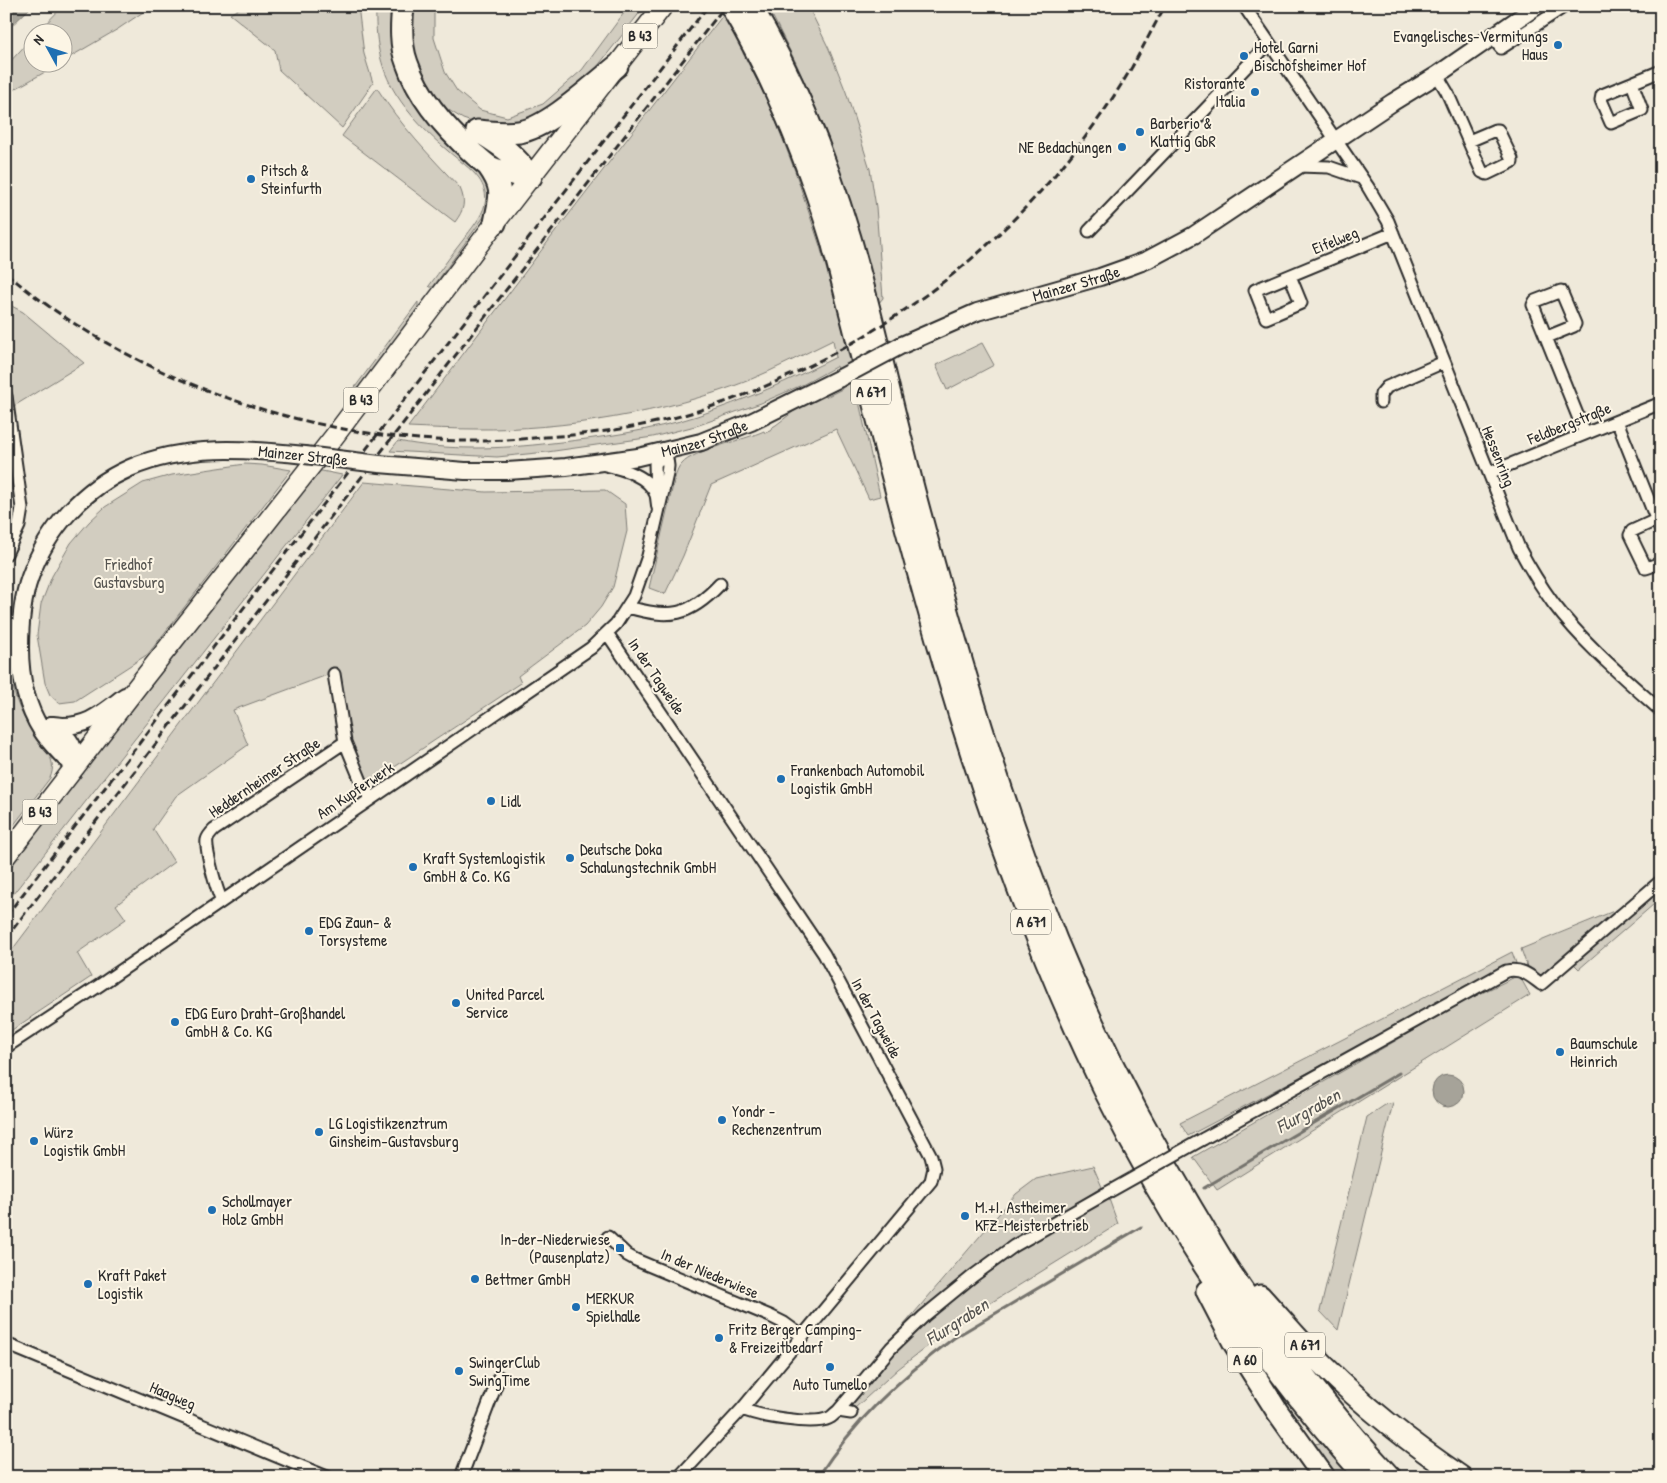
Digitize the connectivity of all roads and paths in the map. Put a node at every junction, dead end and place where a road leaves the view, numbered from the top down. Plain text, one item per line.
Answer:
1 (404, 6) edge
2 (663, 6) edge
3 (731, 6) edge
4 (751, 6) edge
5 (1244, 6) edge
6 (1537, 6) edge
7 (1565, 6) edge
8 (758, 35) junction
9 (1492, 37) junction
10 (1269, 43) junction
11 (617, 66) junction
12 (1661, 71) edge
13 (1437, 75) junction
14 (1632, 83) dead end
15 (434, 110) junction
16 (476, 131) junction
17 (1336, 140) junction
18 (1469, 142) dead end
19 (488, 166) junction
20 (1298, 166) junction
21 (531, 176) junction
22 (1361, 178) junction
23 (495, 223) junction
24 (1089, 232) dead end
25 (1393, 234) junction
26 (1290, 276) dead end
27 (1546, 337) dead end
28 (1444, 362) junction
29 (6, 396) edge
30 (1381, 402) dead end
31 (1661, 403) edge
32 (1616, 421) junction
33 (1585, 434) junction
34 (666, 451) junction
35 (597, 463) junction
36 (1489, 473) junction
37 (656, 495) junction
38 (658, 509) junction
39 (1658, 526) edge
40 (6, 554) edge
41 (1661, 562) edge
42 (720, 584) dead end
43 (628, 607) junction
44 (607, 633) junction
45 (334, 674) dead end
46 (140, 683) junction
47 (1661, 711) edge
48 (47, 728) junction
49 (345, 742) junction
50 (75, 768) junction
51 (370, 798) junction
52 (6, 856) edge
53 (1661, 881) edge
54 (222, 900) junction
55 (6, 1047) edge
56 (1178, 1185) junction
57 (1183, 1233) junction
58 (608, 1237) dead end
59 (802, 1336) junction
60 (6, 1344) edge
61 (498, 1377) dead end
62 (742, 1409) junction
63 (838, 1411) junction
64 (852, 1413) dead end
65 (327, 1477) edge
66 (461, 1477) edge
67 (679, 1477) edge
68 (1324, 1477) edge
69 (1366, 1477) edge
70 (1390, 1477) edge
71 (1461, 1477) edge

1 - 15 highway
2 - 11 main road, B 43
3 - 8 highway, A 671
4 - 8 highway, A 671
5 - 10 street, Hessenring
6 - 9 main road, Mainzer Straße
7 - 9 street
8 - 56 highway, A 671
8 - 57 highway, A 671
9 - 13 main road, Mainzer Straße
10 - 17 street, Hessenring
10 - 24 street
11 - 16 highway
11 - 21 main road, B 43
12 - 14 street
13 - 17 main road, Mainzer Straße
13 - 18 street
15 - 16 highway
15 - 19 highway
16 - 21 highway
17 - 20 main road, Mainzer Straße
17 - 22 street, Hessenring
19 - 21 highway
19 - 23 highway
20 - 22 street
20 - 34 main road, Mainzer Straße, bridge
21 - 23 main road, B 43
22 - 25 street, Hessenring
23 - 46 main road, B 43
25 - 26 street, Eifelweg
25 - 28 street, Hessenring
27 - 33 street
28 - 30 street
28 - 36 street, Hessenring
29 - 40 street
31 - 32 street, Feldbergstraße
32 - 33 street, Feldbergstraße
32 - 39 street
33 - 36 street, Feldbergstraße
34 - 35 main road, Mainzer Straße
34 - 37 street, Am Kupferwerk
34 - 38 street, Am Kupferwerk
35 - 37 street
35 - 48 main road, Mainzer Straße, bridge
36 - 47 street, Hessenring
37 - 38 street, Am Kupferwerk
38 - 43 street, Am Kupferwerk
39 - 41 street
42 - 43 street
43 - 44 street, Am Kupferwerk
44 - 51 street, Am Kupferwerk
44 - 59 street, In der Tagweide
45 - 49 street, Heddernheimer Straße
46 - 48 main road
46 - 50 main road, B 43
48 - 50 main road
49 - 51 street, Heddernheimer Straße
49 - 54 street, Heddernheimer Straße
50 - 52 main road, B 43
51 - 54 street, Am Kupferwerk
53 - 63 street, bridge
54 - 55 street, Am Kupferwerk
56 - 70 highway, A 671
56 - 71 highway, A 671
57 - 68 highway, A 60
57 - 69 highway, A 60
58 - 59 street, In der Niederwiese
59 - 62 street, In der Tagweide
60 - 65 street, Haagweg
61 - 66 street
62 - 63 street
62 - 67 street, In der Tagweide
63 - 64 street

